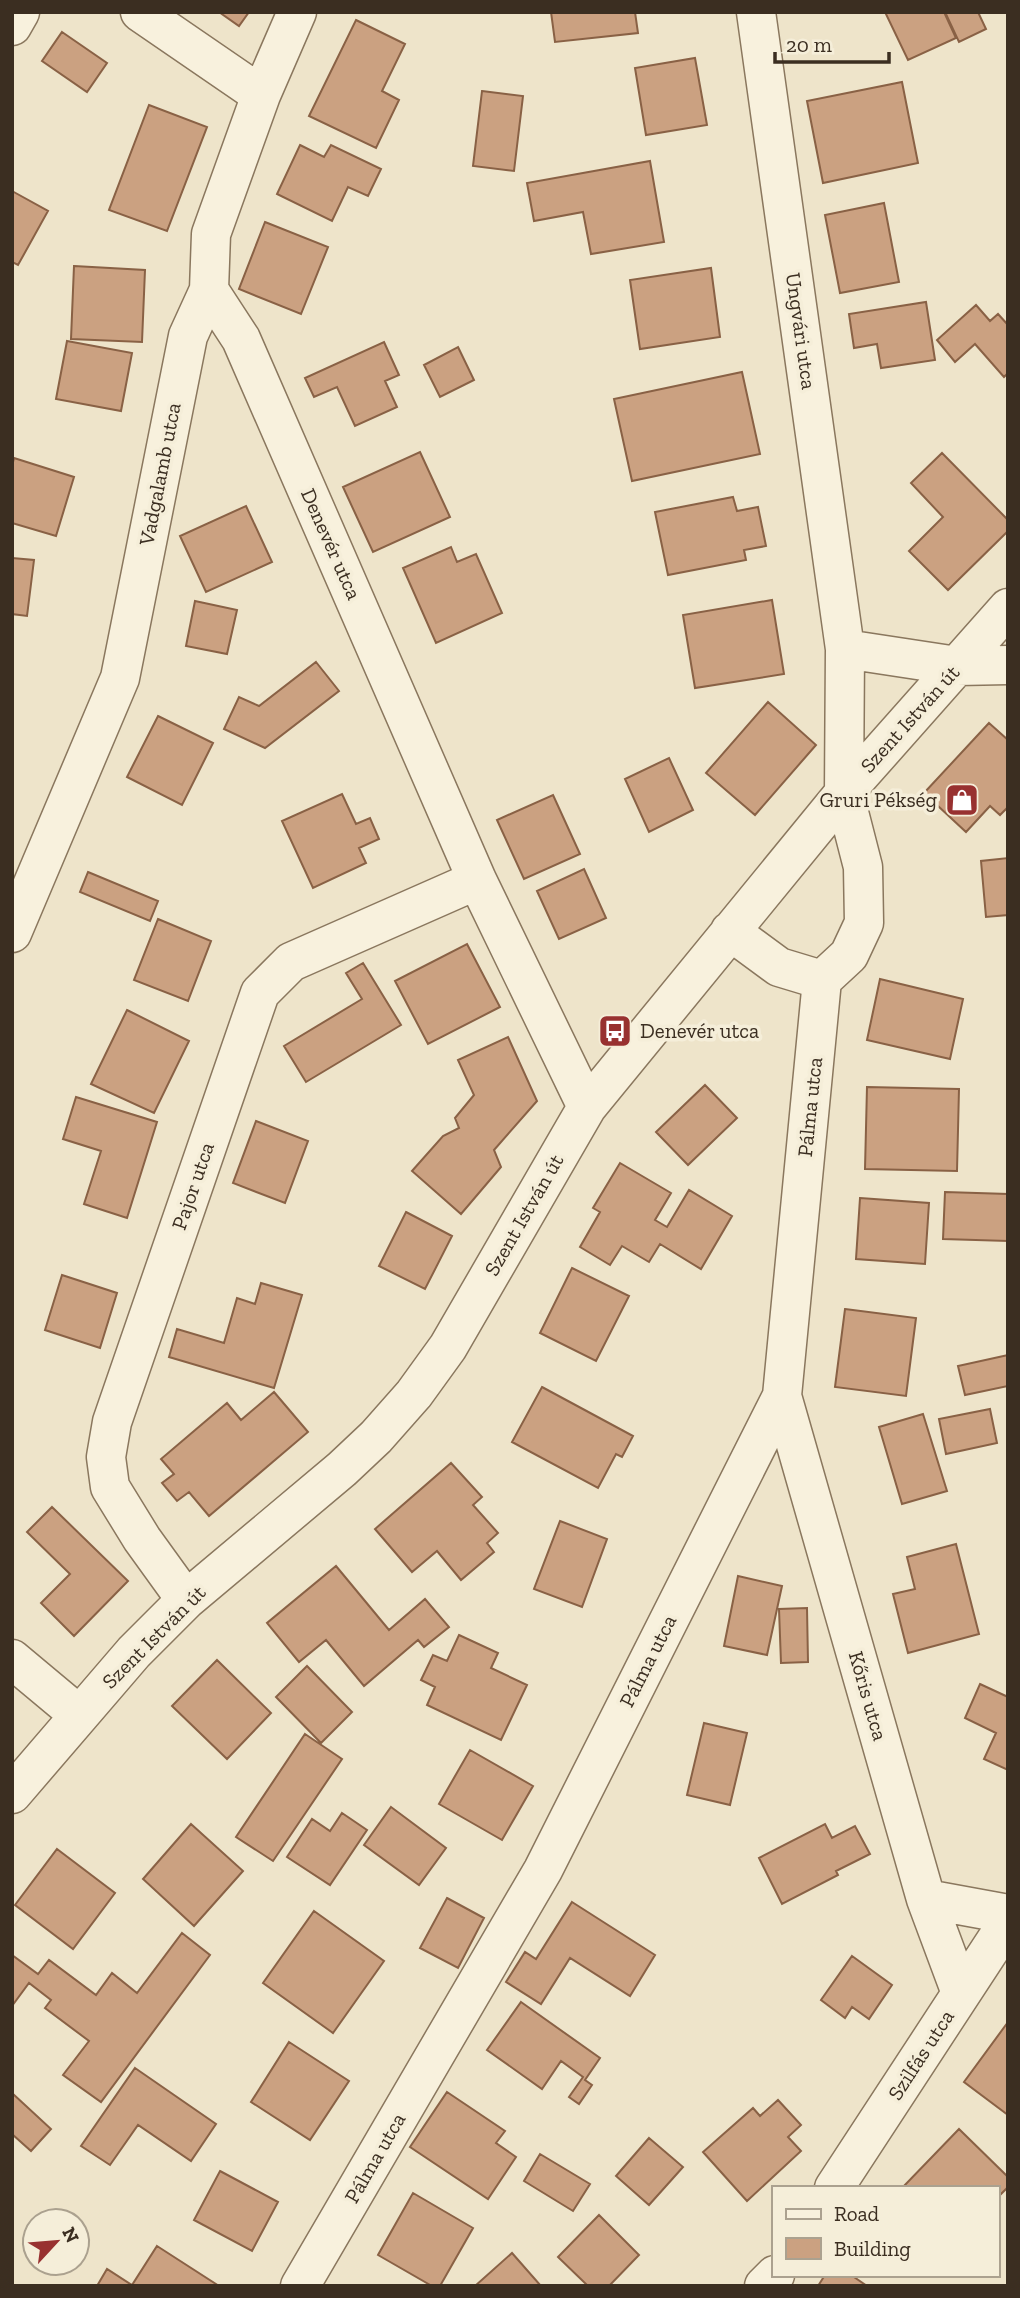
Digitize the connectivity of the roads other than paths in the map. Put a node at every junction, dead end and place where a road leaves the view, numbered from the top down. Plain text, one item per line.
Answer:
1 (20, 12) edge
2 (140, 12) edge
3 (297, 12) edge
4 (756, 12) edge
5 (12, 26) edge
6 (261, 95) junction
7 (209, 290) junction
8 (1008, 608) edge
9 (845, 649) junction
10 (1008, 665) edge
11 (957, 666) junction
12 (844, 793) junction
13 (477, 880) junction
14 (730, 931) junction
15 (12, 933) edge
16 (822, 980) junction
17 (587, 1107) junction
18 (782, 1396) junction
19 (186, 1600) junction
20 (12, 1659) edge
21 (79, 1715) junction
22 (12, 1794) edge
23 (926, 1899) junction
24 (1008, 1913) edge
25 (1008, 1922) edge
26 (961, 1993) junction
27 (835, 2186) edge
28 (300, 2286) edge

1 - 5 street
2 - 6 street
3 - 6 street, Vadgalamb utca
4 - 9 street, Ungvári utca
6 - 7 street, Vadgalamb utca
7 - 13 street, Denevér utca
7 - 15 street, Vadgalamb utca
8 - 11 street, Szent István út
9 - 11 street
9 - 12 street, Ungvári utca
10 - 11 street
11 - 12 street, Szent István út
12 - 14 street, Szent István út
12 - 16 street
13 - 17 street, Denevér utca
13 - 19 street, Pajor utca
14 - 16 street
14 - 17 street, Szent István út
16 - 18 street, Pálma utca
17 - 19 street, Szent István út
18 - 23 street, Kőris utca
18 - 28 street, Pálma utca
19 - 21 street, Szent István út
20 - 21 street
21 - 22 street, Szent István út
23 - 24 street
23 - 26 street, Kőris utca
25 - 26 street, Szilfás utca
26 - 27 street, Szilfás utca

